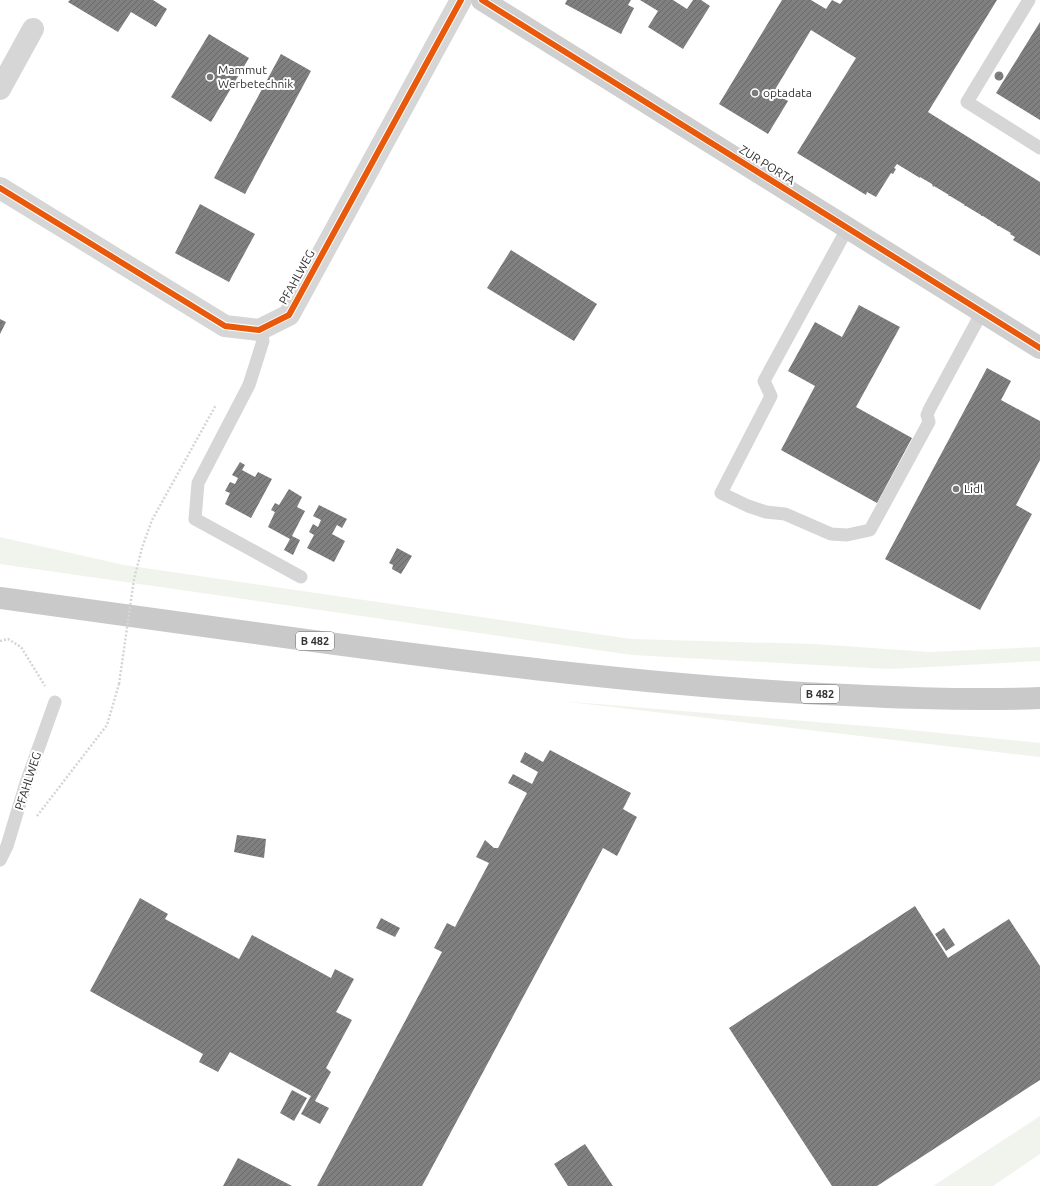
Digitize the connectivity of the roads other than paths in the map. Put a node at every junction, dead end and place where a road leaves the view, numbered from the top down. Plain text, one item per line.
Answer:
1 (461, 0) edge
2 (482, 0) edge
3 (1029, 0) edge
4 (33, 29) dead end
5 (0, 89) edge
6 (1040, 148) edge
7 (0, 188) edge
8 (847, 228) junction
9 (982, 312) junction
10 (259, 330) junction
11 (1040, 348) edge
12 (301, 577) dead end
13 (0, 598) edge
14 (1040, 698) edge
15 (55, 702) road end
16 (0, 860) edge

1 - 10 street, PFAHLWEG
2 - 8 main road, ZUR PORTA
3 - 6 lane
4 - 5 street
7 - 10 street
8 - 9 main road, ZUR PORTA
8 - 9 lane
9 - 11 main road, ZUR PORTA
10 - 12 lane
13 - 14 main road, B 482
15 - 16 lane, PFAHLWEG

